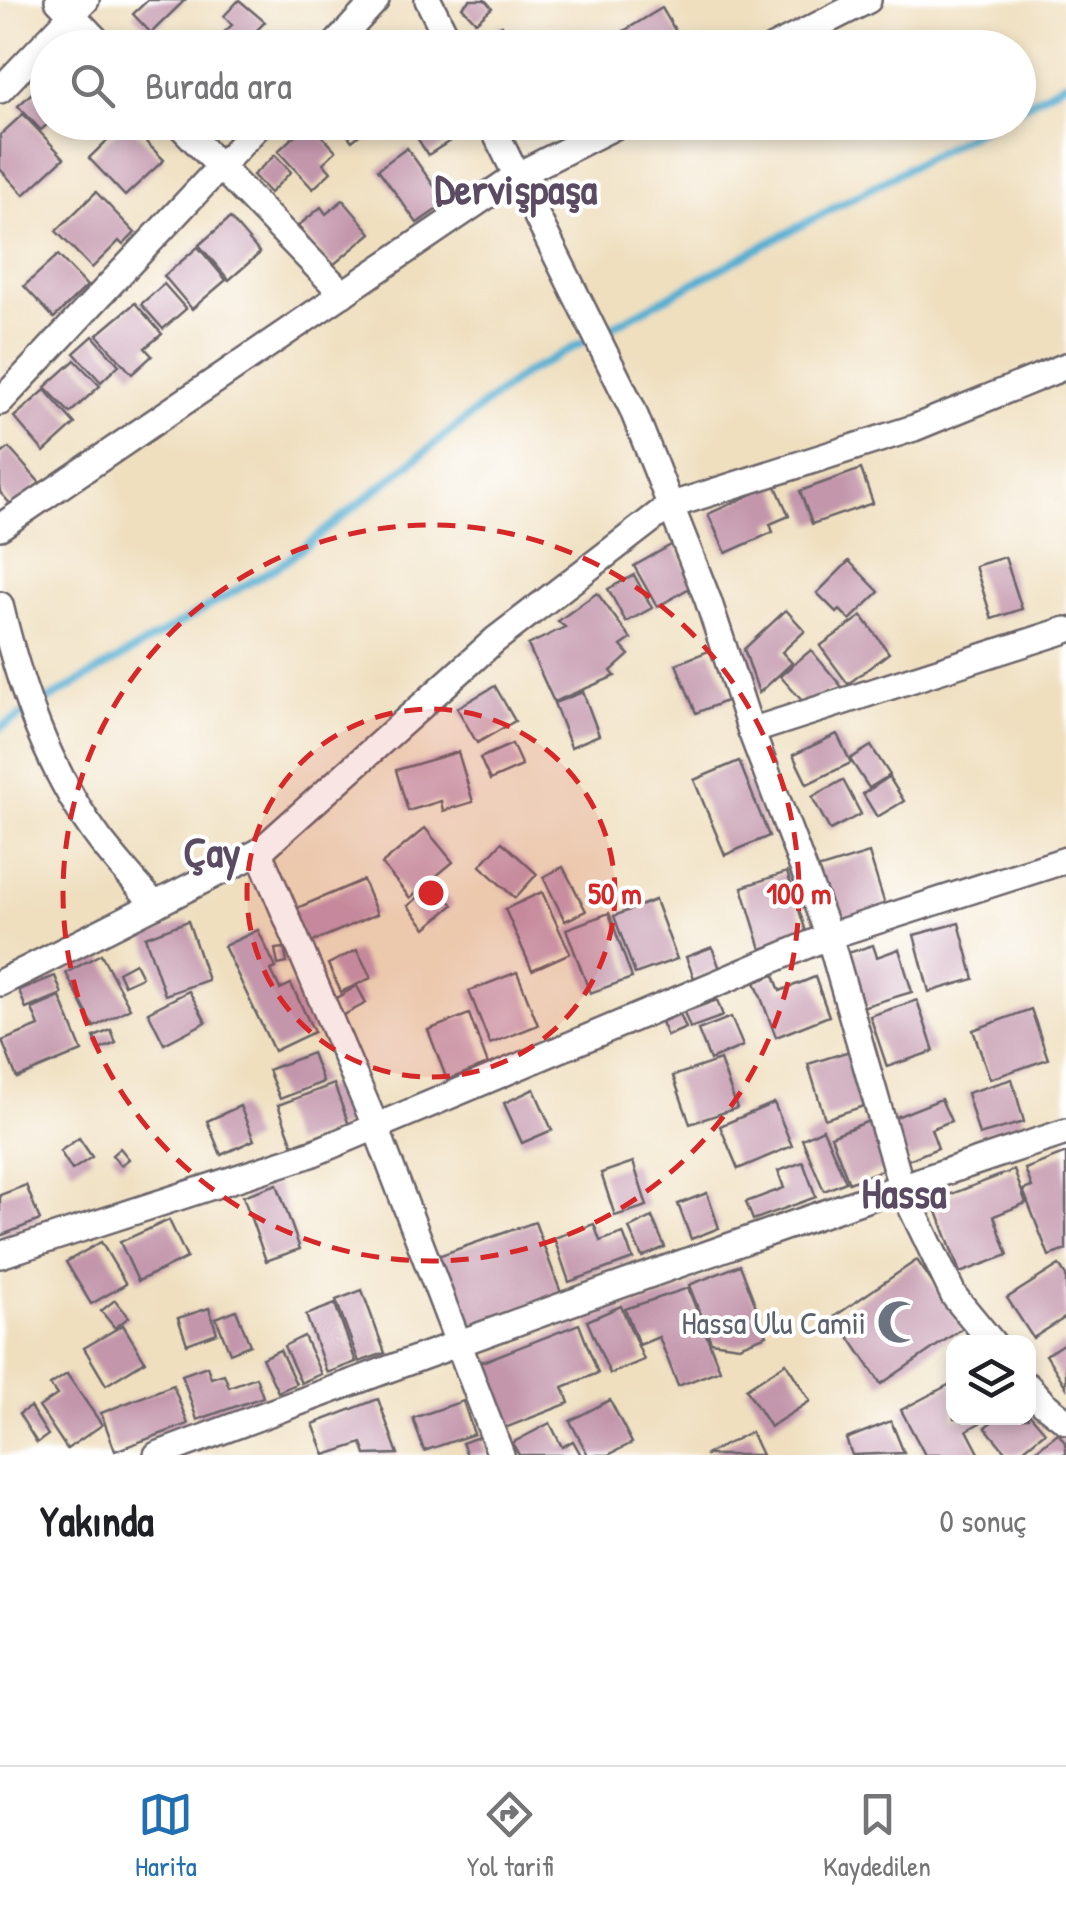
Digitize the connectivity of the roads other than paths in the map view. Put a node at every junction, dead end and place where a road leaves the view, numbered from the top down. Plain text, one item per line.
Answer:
1 (376, 0) edge
2 (428, 0) edge
3 (868, 0) edge
4 (72, 5) edge
5 (51, 30) edge
6 (91, 30) edge
7 (348, 30) edge
8 (443, 30) edge
9 (809, 30) edge
10 (30, 55) edge
11 (0, 90) edge
12 (194, 140) edge
13 (245, 140) edge
14 (499, 140) edge
15 (587, 140) edge
16 (220, 167) junction
17 (516, 176) junction
18 (343, 294) junction
19 (1066, 366) edge
20 (0, 402) edge
21 (670, 506) junction
22 (0, 527) edge
23 (0, 605) edge
24 (1066, 630) edge
25 (751, 731) junction
26 (259, 852) junction
27 (1066, 860) edge
28 (155, 905) junction
29 (829, 936) junction
30 (0, 984) edge
31 (375, 1125) junction
32 (1066, 1132) edge
33 (901, 1186) junction
34 (0, 1255) edge
35 (986, 1335) edge
36 (456, 1343) junction
37 (1036, 1395) edge
38 (1066, 1421) edge
39 (157, 1455) edge
40 (500, 1455) edge

1 - 7 street
2 - 8 street
3 - 9 street
4 - 5 street
4 - 6 street
10 - 11 street
12 - 16 street
13 - 16 street
14 - 17 street
15 - 17 street
16 - 18 street
16 - 20 street
17 - 18 street
17 - 21 street
18 - 22 street
19 - 21 street
21 - 25 street
21 - 26 street
23 - 28 street
24 - 25 street
25 - 29 street
26 - 28 street
26 - 31 street
27 - 29 street
28 - 30 street
29 - 31 street
29 - 33 street
31 - 34 street
31 - 36 street
32 - 33 street
33 - 35 street
33 - 36 street
36 - 39 street
36 - 40 street
37 - 38 street

